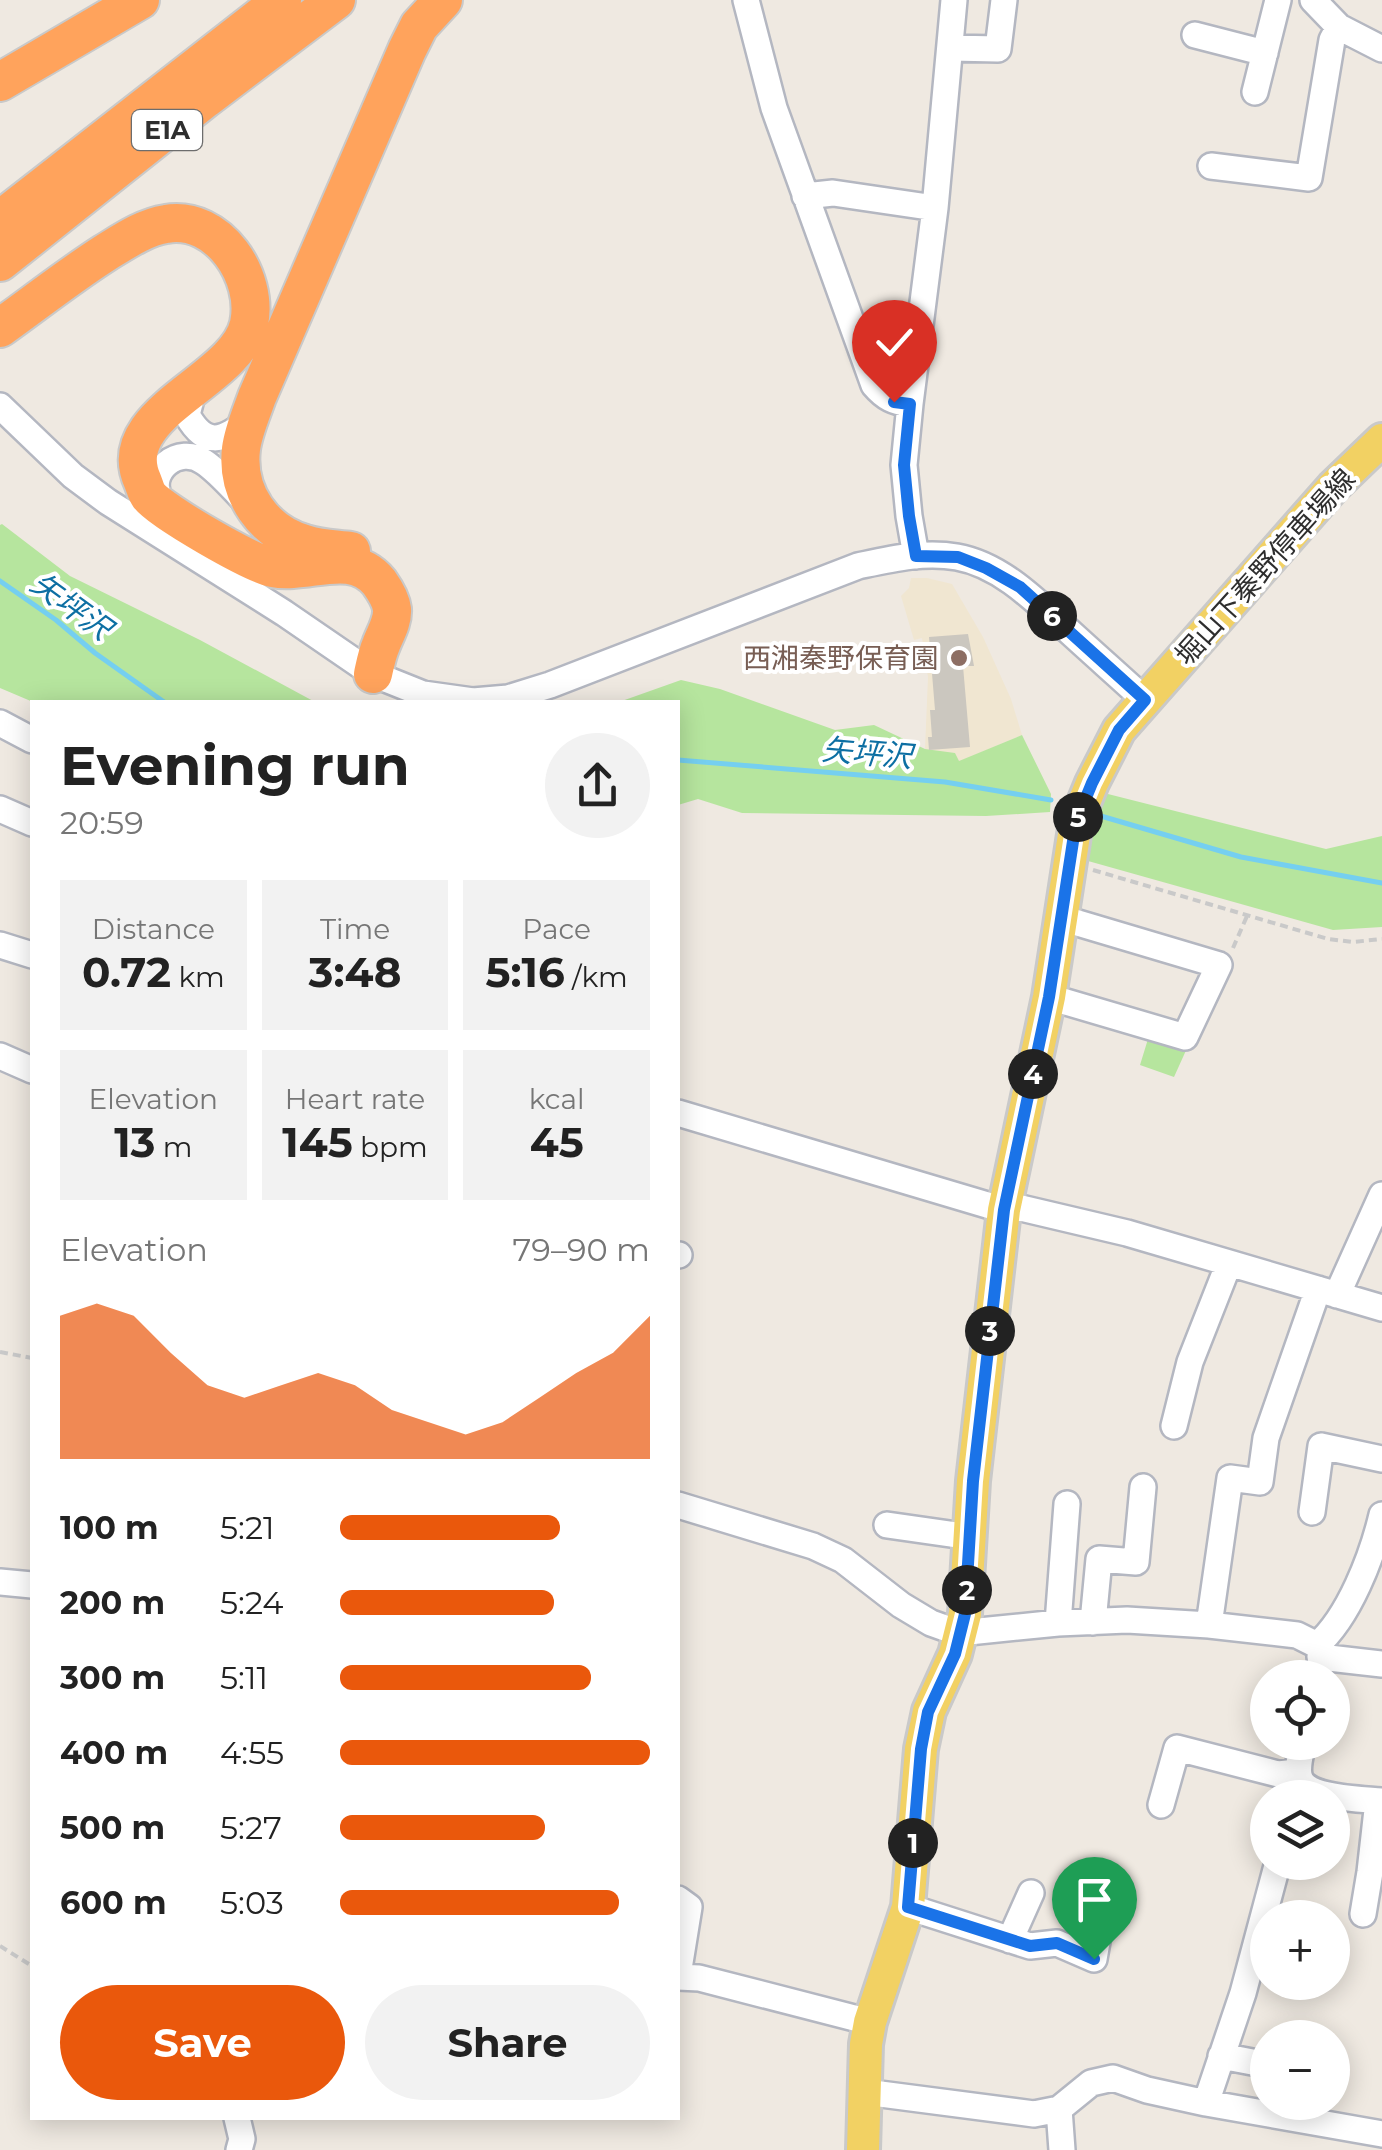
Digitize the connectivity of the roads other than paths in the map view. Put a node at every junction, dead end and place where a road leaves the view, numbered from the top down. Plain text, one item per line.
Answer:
1 (140, 0) edge
2 (282, 0) edge
3 (336, 0) edge
4 (443, 0) edge
5 (746, 0) edge
6 (954, 0) edge
7 (1004, 0) edge
8 (1278, 0) edge
9 (1312, 0) edge
10 (1339, 27) junction
11 (1195, 35) dead end
12 (951, 48) junction
13 (1382, 49) edge
14 (1265, 53) junction
15 (0, 82) edge
16 (1255, 92) dead end
17 (1211, 166) dead end
18 (805, 196) junction
19 (936, 208) junction
20 (0, 220) edge
21 (0, 262) edge
22 (0, 328) edge
23 (194, 387) junction
24 (910, 404) junction
25 (0, 406) edge
26 (248, 421) junction
27 (1382, 440) edge
28 (166, 509) junction
29 (257, 513) junction
30 (916, 556) junction
31 (372, 674) junction
32 (465, 700) edge
33 (484, 700) edge
34 (1145, 700) junction
35 (0, 723) edge
36 (30, 739) edge
37 (0, 810) edge
38 (30, 822) edge
39 (1062, 918) junction
40 (0, 945) edge
41 (30, 954) edge
42 (1049, 997) junction
43 (0, 1056) edge
44 (30, 1069) edge
45 (680, 1114) edge
46 (1382, 1195) edge
47 (1004, 1210) junction
48 (1229, 1263) junction
49 (1327, 1292) junction
50 (1382, 1308) edge
51 (1174, 1426) dead end
52 (1382, 1459) edge
53 (1143, 1487) dead end
54 (1067, 1504) dead end
55 (680, 1506) edge
56 (1312, 1512) dead end
57 (1382, 1515) edge
58 (887, 1525) dead end
59 (970, 1537) junction
60 (1378, 1553) edge
61 (0, 1582) edge
62 (30, 1585) edge
63 (1094, 1622) junction
64 (1058, 1624) junction
65 (1208, 1625) junction
66 (960, 1633) junction
67 (1317, 1660) edge
68 (1350, 1662) edge
69 (1382, 1664) edge
70 (1290, 1780) edge
71 (1350, 1797) edge
72 (1380, 1801) edge
73 (1161, 1805) dead end
74 (1376, 1874) edge
75 (1273, 1880) edge
76 (1112, 1891) dead end
77 (1031, 1894) dead end
78 (680, 1901) edge
79 (908, 1907) junction
80 (1363, 1914) dead end
81 (1010, 1940) junction
82 (680, 1962) edge
83 (680, 1976) edge
84 (870, 2022) junction
85 (1221, 2056) junction
86 (1250, 2062) edge
87 (866, 2092) junction
88 (1206, 2104) junction
89 (1059, 2108) junction
90 (237, 2120) edge
91 (1382, 2134) edge
92 (1333, 2138) edge
93 (240, 2150) edge
94 (863, 2150) edge
95 (1062, 2150) edge

1 - 15 highway
2 - 20 highway, E1A
3 - 21 highway, E1A
4 - 26 highway
5 - 18 street
6 - 12 street
7 - 12 street
8 - 14 street
9 - 10 street
10 - 13 street
10 - 17 street
11 - 14 street
12 - 19 street
14 - 16 street
18 - 19 street
18 - 24 street
19 - 24 street
22 - 23 highway
23 - 26 street
23 - 28 highway
24 - 30 street
25 - 31 street
26 - 29 highway
27 - 34 main road, 堀山下秦野停車場線
28 - 29 street
28 - 31 highway
29 - 31 highway
30 - 33 street
30 - 34 street
31 - 32 street
34 - 39 main road, 堀山下秦野停車場線
35 - 36 street
37 - 38 street
39 - 42 main road, 堀山下秦野停車場線
39 - 42 street
40 - 41 street
42 - 47 main road, 堀山下秦野停車場線
43 - 44 street
45 - 47 street
46 - 49 street
47 - 48 street
47 - 59 main road, 堀山下秦野停車場線
48 - 49 street
48 - 51 street
49 - 50 street
49 - 65 street
52 - 56 street
53 - 63 street
54 - 64 street
55 - 66 street
57 - 60 street
58 - 59 street
59 - 66 main road, 堀山下秦野停車場線
60 - 67 street
61 - 62 street
63 - 64 street
63 - 65 street
64 - 66 street
65 - 67 street
66 - 79 main road, 堀山下秦野停車場線
68 - 69 street
70 - 73 street
71 - 72 street
72 - 74 street
74 - 80 street
75 - 85 street
76 - 81 street
77 - 81 street
78 - 82 street
79 - 81 street
79 - 84 main road, 堀山下秦野停車場線
83 - 84 street
84 - 87 main road, 堀山下秦野停車場線
85 - 86 street
85 - 88 street
87 - 89 street
87 - 94 main road, 堀山下秦野停車場線
88 - 89 street
88 - 92 street
89 - 95 street
90 - 93 street
91 - 92 street

